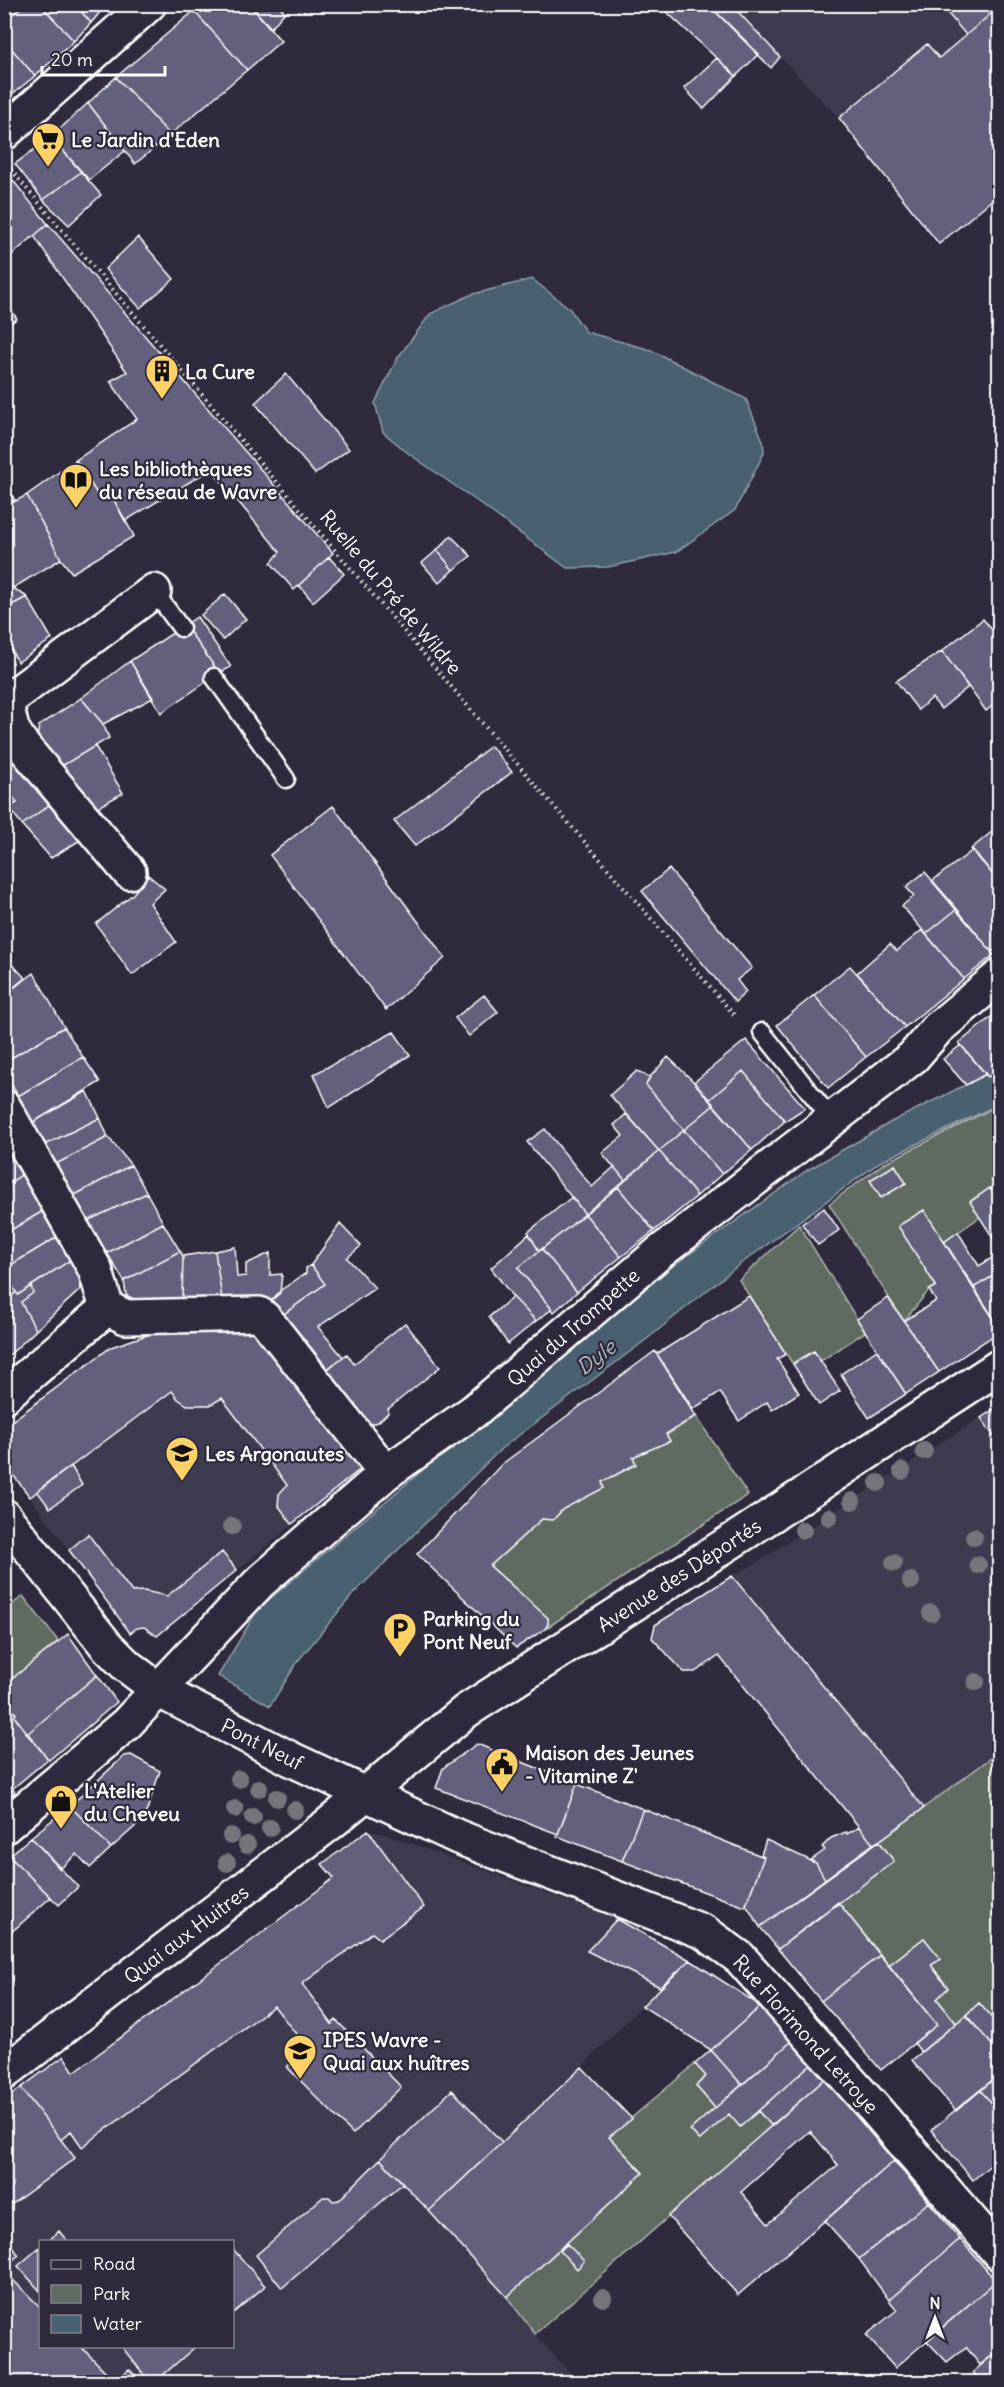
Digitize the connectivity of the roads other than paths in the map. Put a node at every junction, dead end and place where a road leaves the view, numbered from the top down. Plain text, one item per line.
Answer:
1 (139, 8) edge
2 (4, 133) edge
3 (154, 591) joint
4 (180, 628) dead end
5 (214, 677) dead end
6 (5, 700) edge
7 (286, 779) dead end
8 (129, 872) dead end
9 (999, 976) edge
10 (762, 1032) road end
11 (4, 1107) edge
12 (833, 1120) junction
13 (107, 1308) junction
14 (999, 1366) edge
15 (4, 1396) edge
16 (386, 1473) junction
17 (4, 1516) edge
18 (160, 1691) junction
19 (366, 1794) junction
20 (4, 1827) edge
21 (4, 2073) edge
22 (999, 2254) edge

1 - 2 street
3 - 4 lane
3 - 6 street
5 - 7 lane
6 - 8 street
9 - 12 street, Quai du Trompette
10 - 12 lane
11 - 13 street
12 - 16 street, Quai du Trompette
13 - 15 street
13 - 16 street
14 - 19 street, Avenue des Déportés
16 - 18 street, Quai du Trompette
17 - 18 street, Pont Neuf
18 - 19 street, Pont Neuf
18 - 20 street, Quai du Trompette
19 - 21 street, Quai aux Huitres
19 - 22 street, Rue Florimond Letroye

